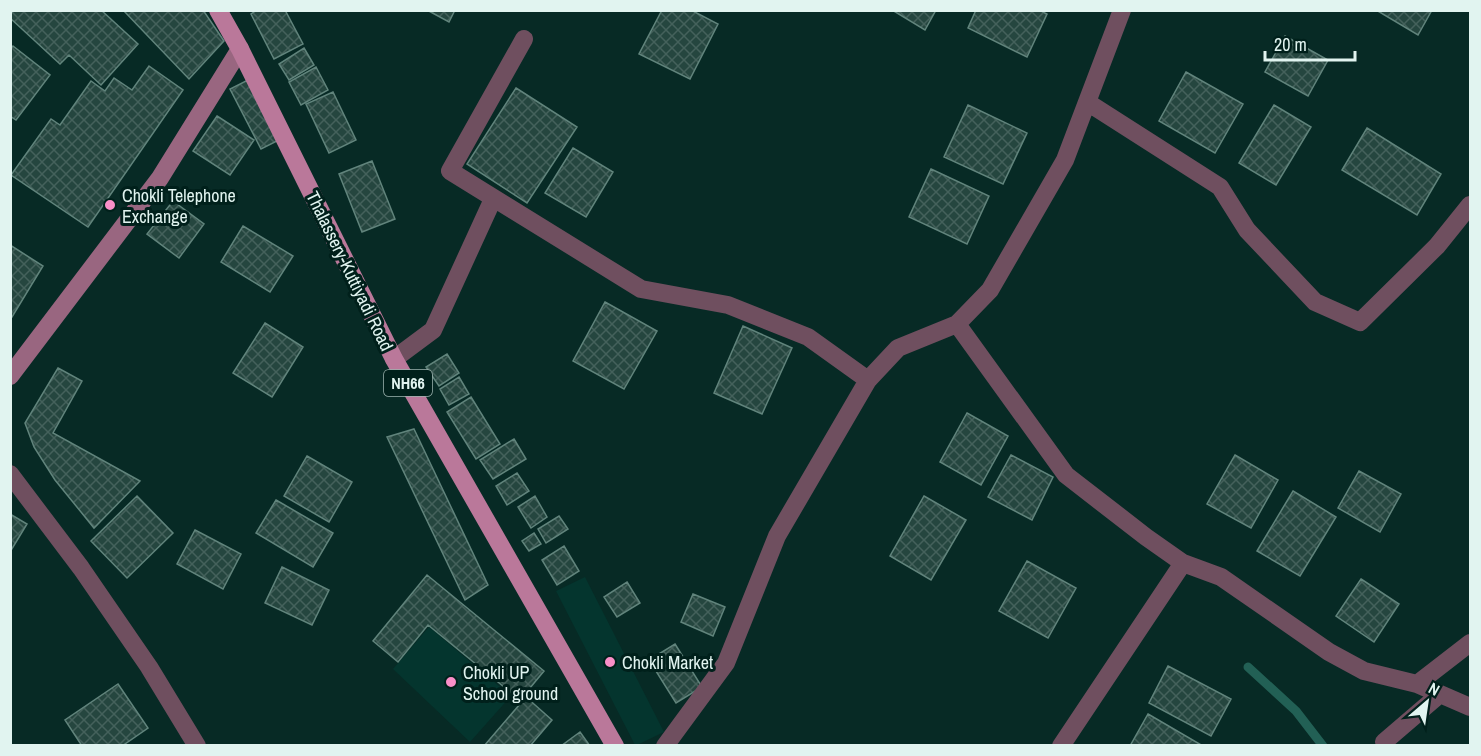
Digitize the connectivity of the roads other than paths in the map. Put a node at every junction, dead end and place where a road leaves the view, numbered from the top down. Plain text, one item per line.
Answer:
1 (218, 10) edge
2 (1122, 10) edge
3 (524, 39) dead end
4 (240, 49) junction
5 (1087, 102) junction
6 (493, 199) junction
7 (1470, 205) edge
8 (957, 324) junction
9 (394, 359) junction
10 (10, 376) edge
11 (868, 380) junction
12 (10, 474) edge
13 (1183, 563) junction
14 (1470, 643) edge
15 (1417, 684) junction
16 (1440, 694) junction
17 (1470, 707) edge
18 (1384, 742) dead end
19 (197, 746) edge
20 (615, 746) edge
21 (665, 746) edge
22 (1061, 746) edge

1 - 4 main road, Thalassery-Kuttiyadi Road / NH66
2 - 5 street
3 - 6 street
4 - 9 main road, Thalassery-Kuttiyadi Road / NH66
4 - 10 main road
5 - 7 street
5 - 8 street
6 - 9 street
6 - 11 street
8 - 11 street
8 - 13 street
9 - 20 main road, Thalassery-Kuttiyadi Road / NH66
11 - 21 street
12 - 19 street
13 - 15 street
13 - 22 street
14 - 15 street
15 - 16 street
16 - 17 street
16 - 18 street

